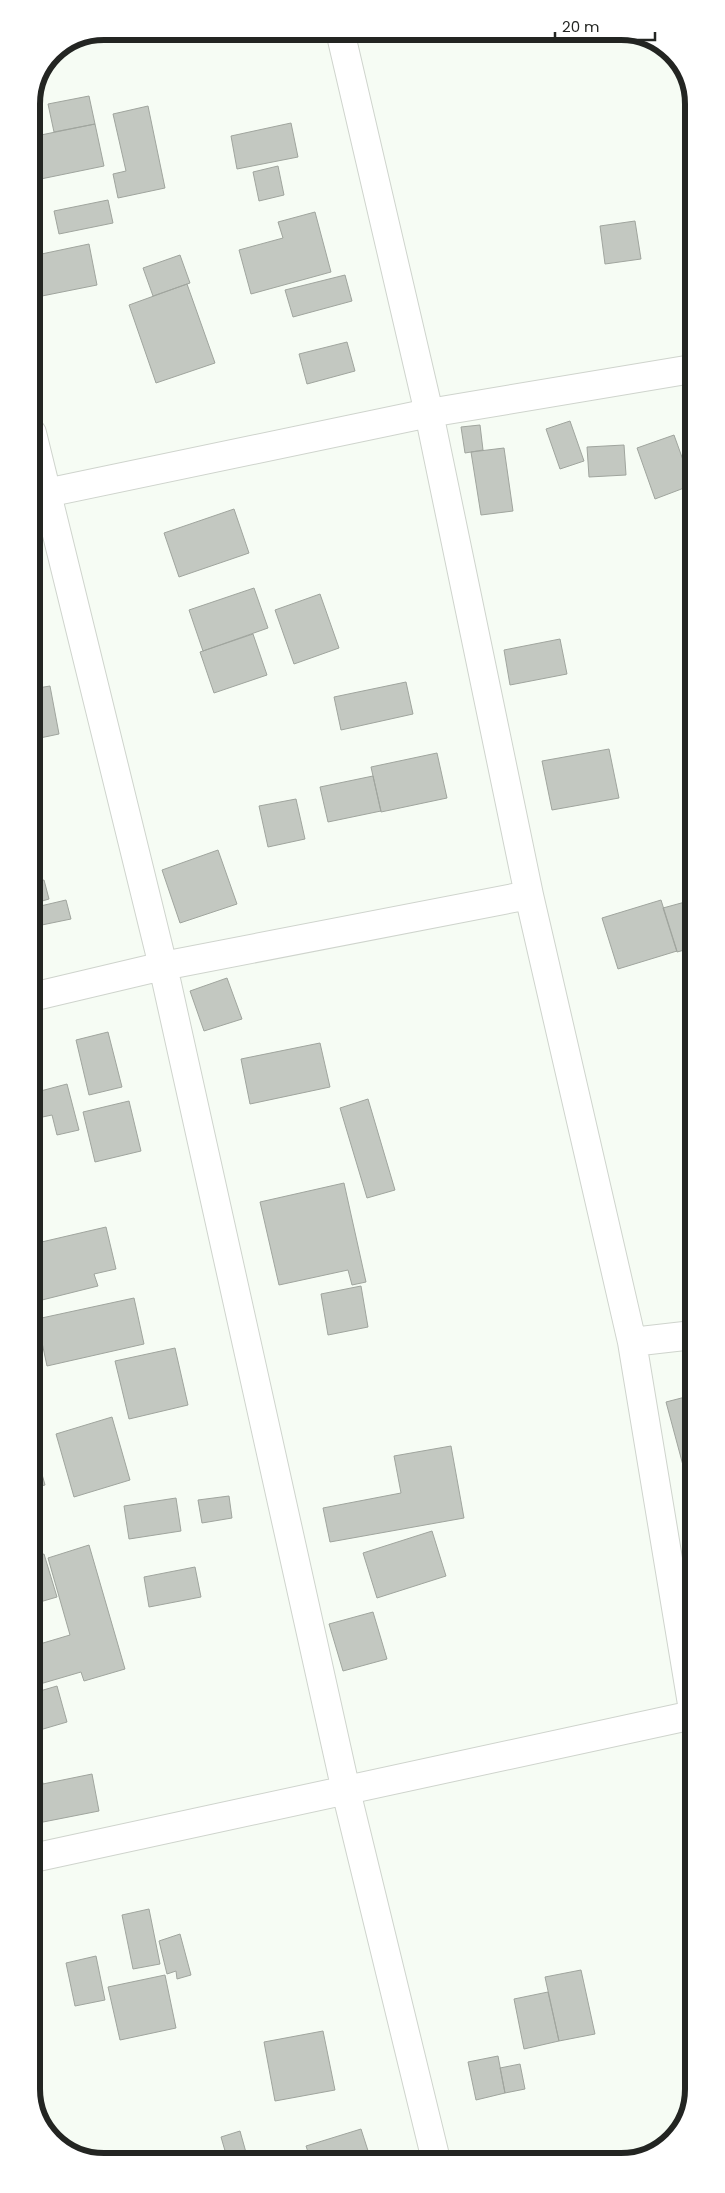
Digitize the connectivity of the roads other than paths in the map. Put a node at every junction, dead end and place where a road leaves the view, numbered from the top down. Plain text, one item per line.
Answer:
1 (342, 40) edge
2 (685, 369) edge
3 (428, 414) junction
4 (40, 495) edge
5 (40, 499) edge
6 (529, 895) junction
7 (163, 966) junction
8 (40, 995) edge
9 (685, 1336) edge
10 (632, 1342) junction
11 (685, 1662) edge
12 (685, 1717) edge
13 (346, 1791) junction
14 (40, 1857) edge
15 (434, 2153) edge

1 - 3 street
2 - 3 street
3 - 4 street
3 - 6 street
5 - 7 street
6 - 7 street
6 - 10 street
7 - 8 street
7 - 13 street
9 - 10 street
10 - 11 street
12 - 13 street
13 - 14 street
13 - 15 street

